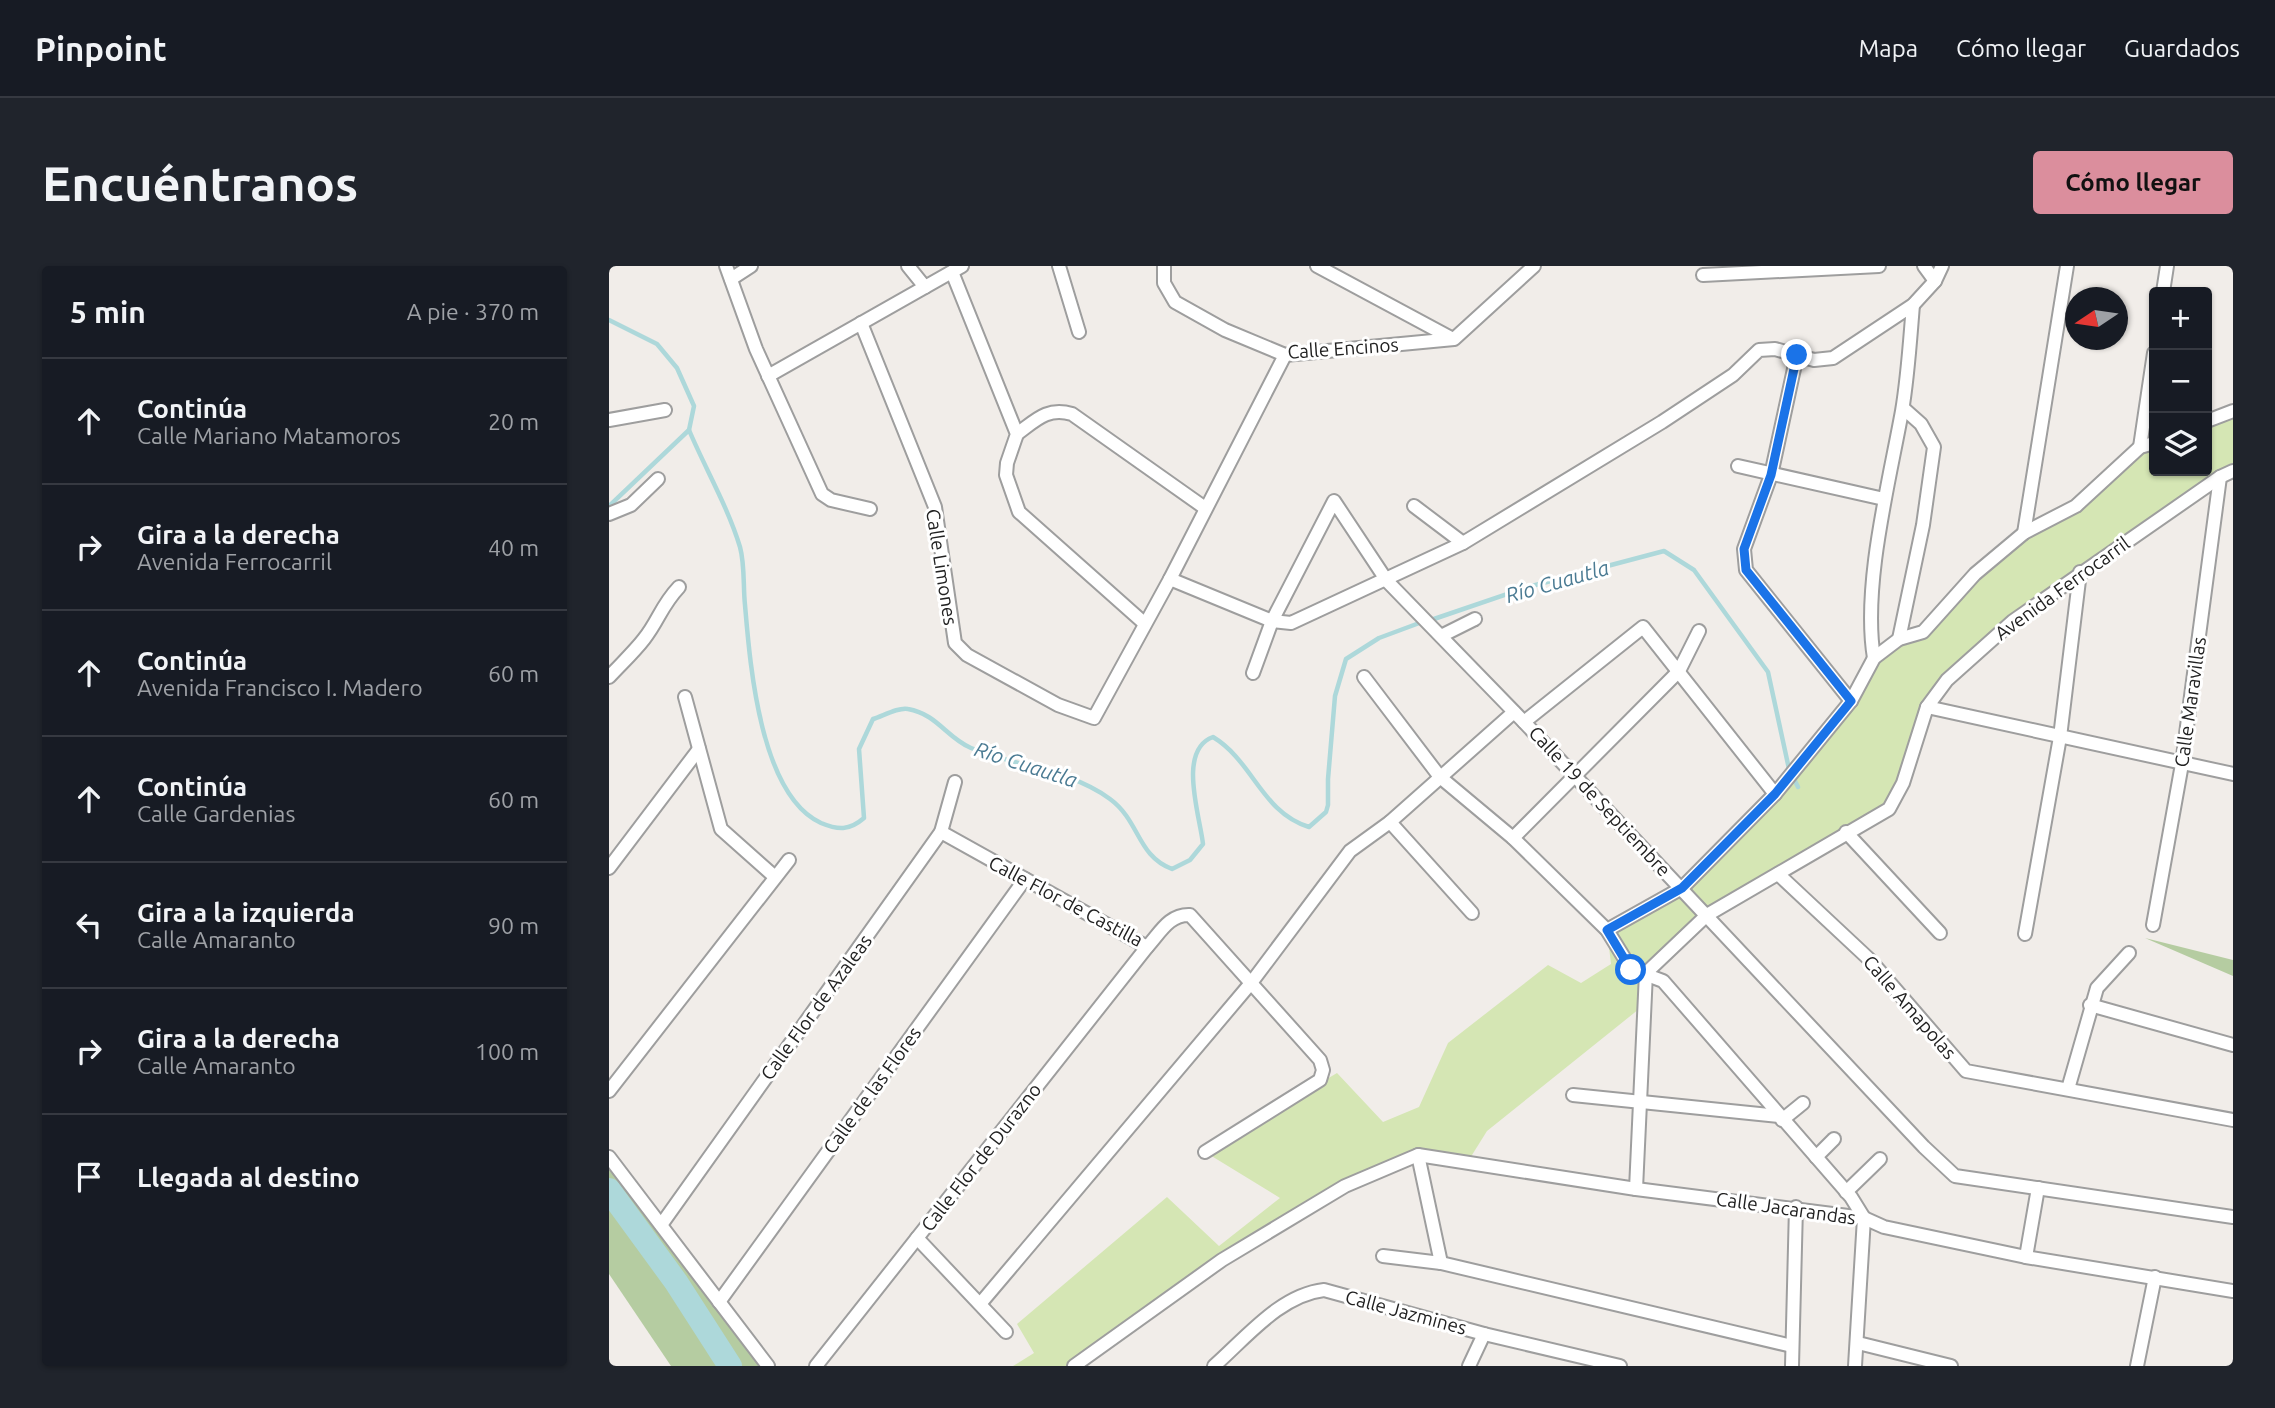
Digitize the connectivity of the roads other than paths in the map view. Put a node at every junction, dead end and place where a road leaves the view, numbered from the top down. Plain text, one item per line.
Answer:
1 (726, 266) edge
2 (751, 266) edge
3 (908, 266) edge
4 (1059, 266) edge
5 (1164, 266) edge
6 (1317, 266) edge
7 (1534, 266) edge
8 (1871, 266) edge
9 (1879, 266) edge
10 (1924, 266) edge
11 (1942, 266) edge
12 (2067, 266) edge
13 (2167, 266) edge
14 (957, 269) edge
15 (1703, 275) dead end
16 (731, 279) junction
17 (1935, 281) junction
18 (925, 287) junction
19 (2164, 287) edge
20 (1913, 304) junction
21 (860, 323) junction
22 (1079, 332) dead end
23 (1454, 339) junction
24 (1285, 355) junction
25 (1797, 355) junction
26 (768, 376) junction
27 (2149, 387) edge
28 (1903, 408) junction
29 (665, 410) dead end
30 (2233, 411) edge
31 (2212, 419) edge
32 (609, 420) edge
33 (1017, 434) junction
34 (2149, 444) edge
35 (2140, 447) junction
36 (1738, 466) dead end
37 (2233, 471) edge
38 (1771, 475) junction
39 (2220, 477) junction
40 (658, 479) dead end
41 (1884, 499) junction
42 (1414, 506) dead end
43 (1205, 508) junction
44 (870, 509) dead end
45 (609, 514) edge
46 (2024, 533) junction
47 (1463, 543) junction
48 (2080, 572) junction
49 (1170, 579) junction
50 (1387, 581) junction
51 (678, 587) dead end
52 (1475, 619) dead end
53 (1272, 621) junction
54 (1144, 623) junction
55 (1699, 631) dead end
56 (1441, 636) junction
57 (1899, 639) junction
58 (1874, 658) junction
59 (1679, 670) junction
60 (1253, 673) dead end
61 (609, 677) edge
62 (1364, 677) dead end
63 (685, 696) dead end
64 (1851, 701) junction
65 (1927, 707) junction
66 (1514, 712) junction
67 (1524, 722) junction
68 (2060, 737) junction
69 (699, 749) junction
70 (2182, 764) junction
71 (2233, 774) edge
72 (1440, 777) junction
73 (1576, 777) junction
74 (955, 782) dead end
75 (1775, 794) junction
76 (1389, 822) junction
77 (941, 832) junction
78 (1846, 832) junction
79 (1513, 838) junction
80 (789, 860) dead end
81 (609, 868) edge
82 (1778, 874) junction
83 (775, 877) junction
84 (1025, 879) junction
85 (1682, 888) junction
86 (1472, 913) dead end
87 (1707, 915) junction
88 (2153, 925) dead end
89 (1607, 930) junction
90 (1940, 933) dead end
91 (2025, 934) dead end
92 (1147, 947) junction
93 (2129, 953) dead end
94 (1646, 973) junction
95 (1251, 983) junction
96 (2090, 1005) junction
97 (2233, 1045) edge
98 (2068, 1089) junction
99 (609, 1091) edge
100 (1573, 1095) dead end
101 (1639, 1103) junction
102 (1803, 1103) dead end
103 (1781, 1118) junction
104 (2233, 1120) edge
105 (1834, 1139) dead end
106 (1205, 1152) dead end
107 (1418, 1155) junction
108 (609, 1157) edge
109 (1816, 1157) junction
110 (1880, 1159) dead end
111 (2038, 1188) junction
112 (1636, 1189) junction
113 (1846, 1192) junction
114 (1796, 1207) junction
115 (2233, 1217) edge
116 (1864, 1218) junction
117 (661, 1225) junction
118 (917, 1238) junction
119 (1383, 1255) dead end
120 (2026, 1257) junction
121 (1441, 1263) junction
122 (2155, 1277) junction
123 (2233, 1291) edge
124 (719, 1302) junction
125 (980, 1304) junction
126 (1006, 1332) dead end
127 (1483, 1334) junction
128 (1858, 1343) junction
129 (1792, 1346) junction
130 (768, 1366) edge
131 (816, 1366) edge
132 (1074, 1366) edge
133 (1214, 1366) edge
134 (1469, 1366) edge
135 (1620, 1366) edge
136 (1793, 1366) edge
137 (1854, 1366) edge
138 (1951, 1366) edge
139 (2137, 1366) edge

1 - 16 street
2 - 16 street
3 - 18 street
4 - 22 street
5 - 24 street, Calle Encinos
6 - 23 street
7 - 23 street
8 - 9 street
8 - 15 street
10 - 17 street
11 - 17 street
12 - 46 street
13 - 19 street
14 - 18 street
14 - 33 street
16 - 26 street
17 - 20 street
18 - 21 street
20 - 25 street
20 - 28 street
21 - 26 street
21 - 54 street, Calle Limones
23 - 24 street, Calle Encinos
24 - 43 street
25 - 38 street
25 - 47 street
26 - 44 street
27 - 35 street
28 - 41 street
28 - 57 street
29 - 32 street
30 - 31 street
33 - 43 street
33 - 54 street
34 - 35 street
35 - 46 street
36 - 38 street
37 - 39 street, Avenida Ferrocarril
38 - 41 street
38 - 64 street
39 - 48 street, Avenida Ferrocarril
39 - 70 street, Calle Maravillas
40 - 45 street
41 - 58 street
42 - 47 street
43 - 49 street
46 - 57 street
47 - 50 street
48 - 65 street, Avenida Ferrocarril
48 - 68 street
49 - 53 street
49 - 54 street
50 - 53 street
50 - 53 street, Calle 19 de Septiembre
50 - 56 street, Calle 19 de Septiembre
51 - 61 street
52 - 56 street
53 - 60 street
55 - 59 street
56 - 66 street, Calle 19 de Septiembre
57 - 58 street
58 - 64 street
59 - 67 street
59 - 73 street
59 - 75 street
62 - 72 street
63 - 69 street
64 - 75 street
65 - 68 street
65 - 78 street, Avenida Ferrocarril
66 - 67 street, Calle 19 de Septiembre
66 - 72 street
67 - 73 street, Calle 19 de Septiembre
68 - 70 street
68 - 91 street
69 - 81 street
69 - 83 street
70 - 71 street
70 - 88 street, Calle Maravillas
72 - 76 street
72 - 79 street
73 - 79 street
73 - 85 street, Calle 19 de Septiembre
74 - 77 street, Calle Flor de Azaleas
75 - 85 street
76 - 86 street
76 - 95 street
77 - 84 street, Calle Flor de Castilla
77 - 117 street, Calle Flor de Azaleas
78 - 82 street, Avenida Ferrocarril
78 - 90 street
79 - 89 street
80 - 83 street
82 - 87 street, Avenida Ferrocarril
82 - 98 street, Calle Amapolas
83 - 99 street
84 - 92 street, Calle Flor de Castilla
84 - 124 street, Calle de las Flores
85 - 87 street, Calle 19 de Septiembre
85 - 89 street
87 - 94 street, Avenida Ferrocarril
87 - 111 street, Calle 19 de Septiembre
89 - 94 street
92 - 95 street, Calle Flor de Castilla
92 - 118 street, Calle Flor de Durazno
93 - 96 street
94 - 101 street
94 - 103 street
95 - 106 street, Calle Flor de Castilla
95 - 125 street
96 - 97 street
96 - 98 street
98 - 104 street, Calle Amapolas
100 - 101 street
101 - 103 street
101 - 112 street
102 - 103 street
103 - 109 street
105 - 109 street
107 - 112 street, Calle Jacarandas
107 - 121 street
107 - 132 street
108 - 117 street
109 - 113 street
110 - 113 street
111 - 115 street, Calle 19 de Septiembre
111 - 120 street
112 - 114 street, Calle Jacarandas
113 - 116 street
114 - 116 street, Calle Jacarandas
114 - 129 street
116 - 120 street, Calle Jacarandas
116 - 128 street
117 - 124 street
118 - 125 street
118 - 131 street, Calle Flor de Durazno
119 - 121 street
120 - 122 street, Calle Jacarandas
121 - 129 street
122 - 123 street, Calle Jacarandas
122 - 139 street
124 - 130 street
125 - 126 street
127 - 133 street, Calle Jazmines
127 - 134 street
127 - 135 street, Calle Jazmines
128 - 137 street
128 - 138 street
129 - 136 street

